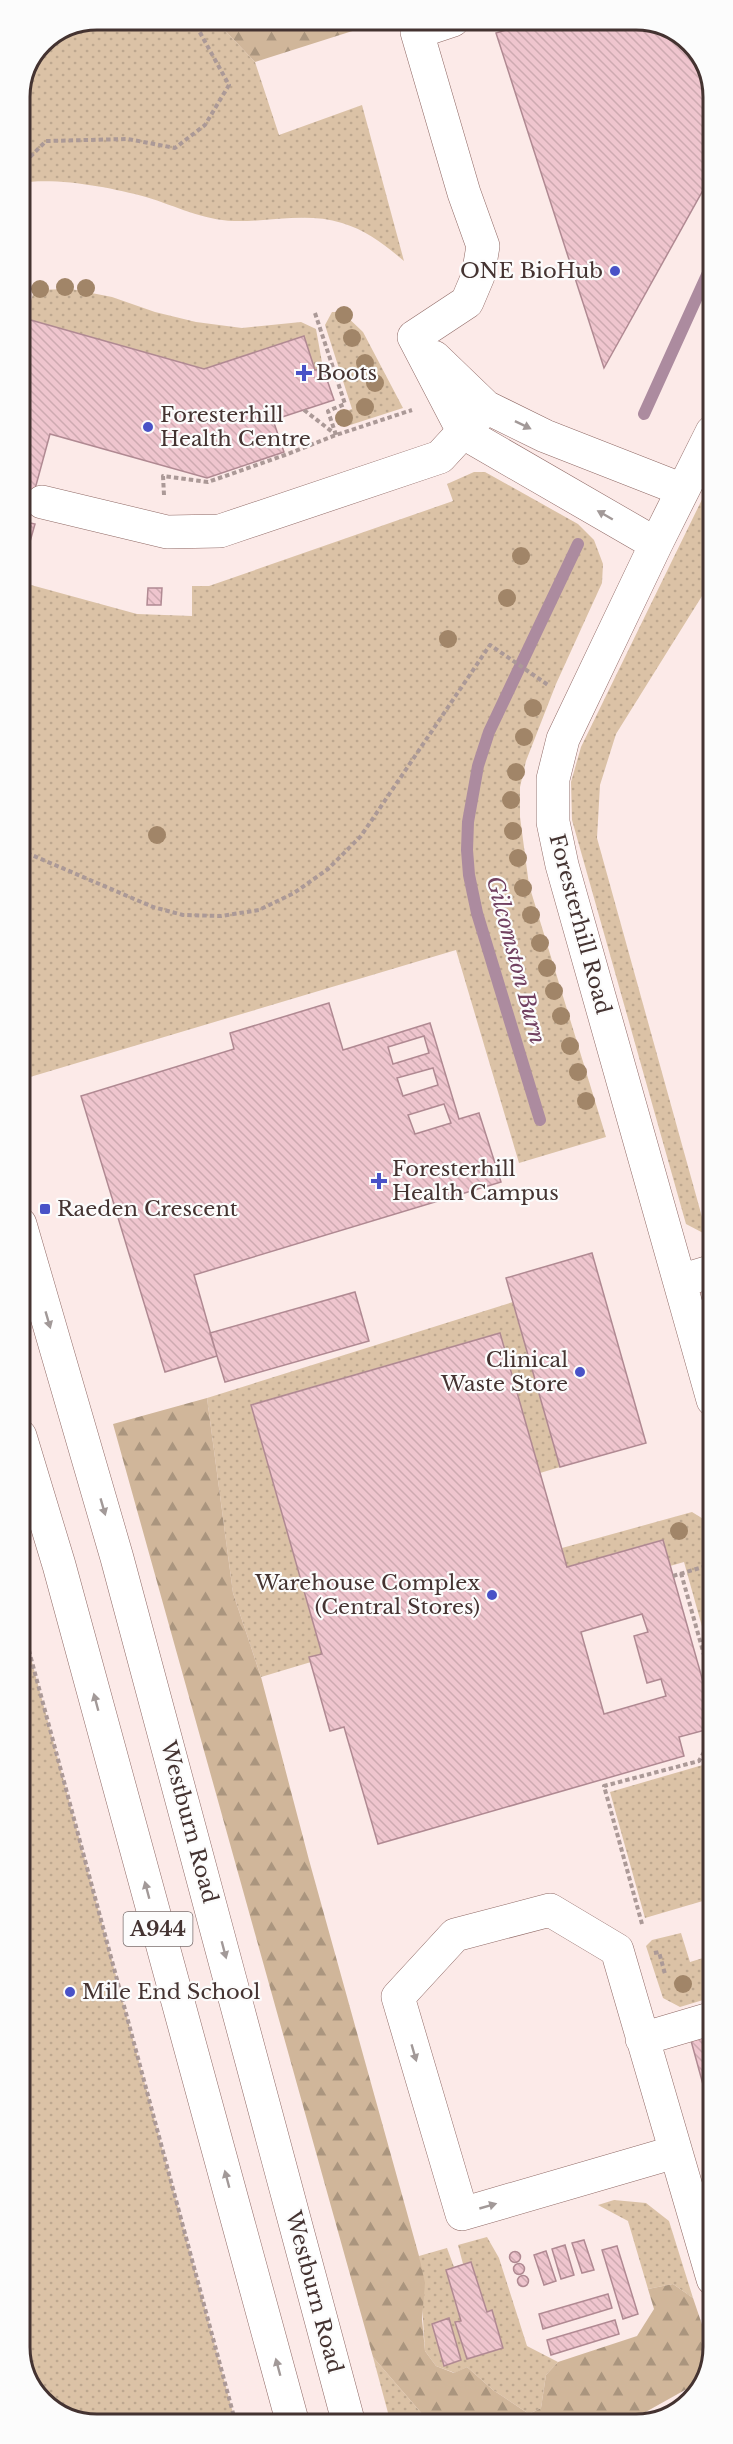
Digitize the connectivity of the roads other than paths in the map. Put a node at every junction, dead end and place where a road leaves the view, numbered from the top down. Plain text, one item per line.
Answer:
1 (423, 30) edge
2 (414, 337) junction
3 (486, 407) junction
4 (464, 433) junction
5 (703, 451) edge
6 (595, 456) junction
7 (684, 490) junction
8 (576, 498) junction
9 (42, 502) dead end
10 (656, 544) junction
11 (30, 1258) edge
12 (703, 1274) edge
13 (680, 1281) junction
14 (703, 1364) edge
15 (30, 1470) edge
16 (703, 2021) edge
17 (642, 2039) junction
18 (675, 2152) junction
19 (703, 2246) edge
20 (290, 2414) edge
21 (346, 2414) edge

1 - 2 main road
2 - 3 main road
2 - 4 main road
3 - 4 main road
3 -> 6 main road
4 - 8 main road
4 - 9 main road
5 - 7 main road, Foresterhill Road
6 - 7 main road
6 - 8 main road
7 - 10 main road, Foresterhill Road
10 -> 8 main road
10 - 13 main road, Foresterhill Road
11 -> 21 main road, Westburn Road / A944
12 - 13 main road
13 - 14 main road, Foresterhill Road
20 -> 15 main road, A944
16 - 17 main road
17 - 18 main road
17 -> 18 main road
18 - 19 main road

